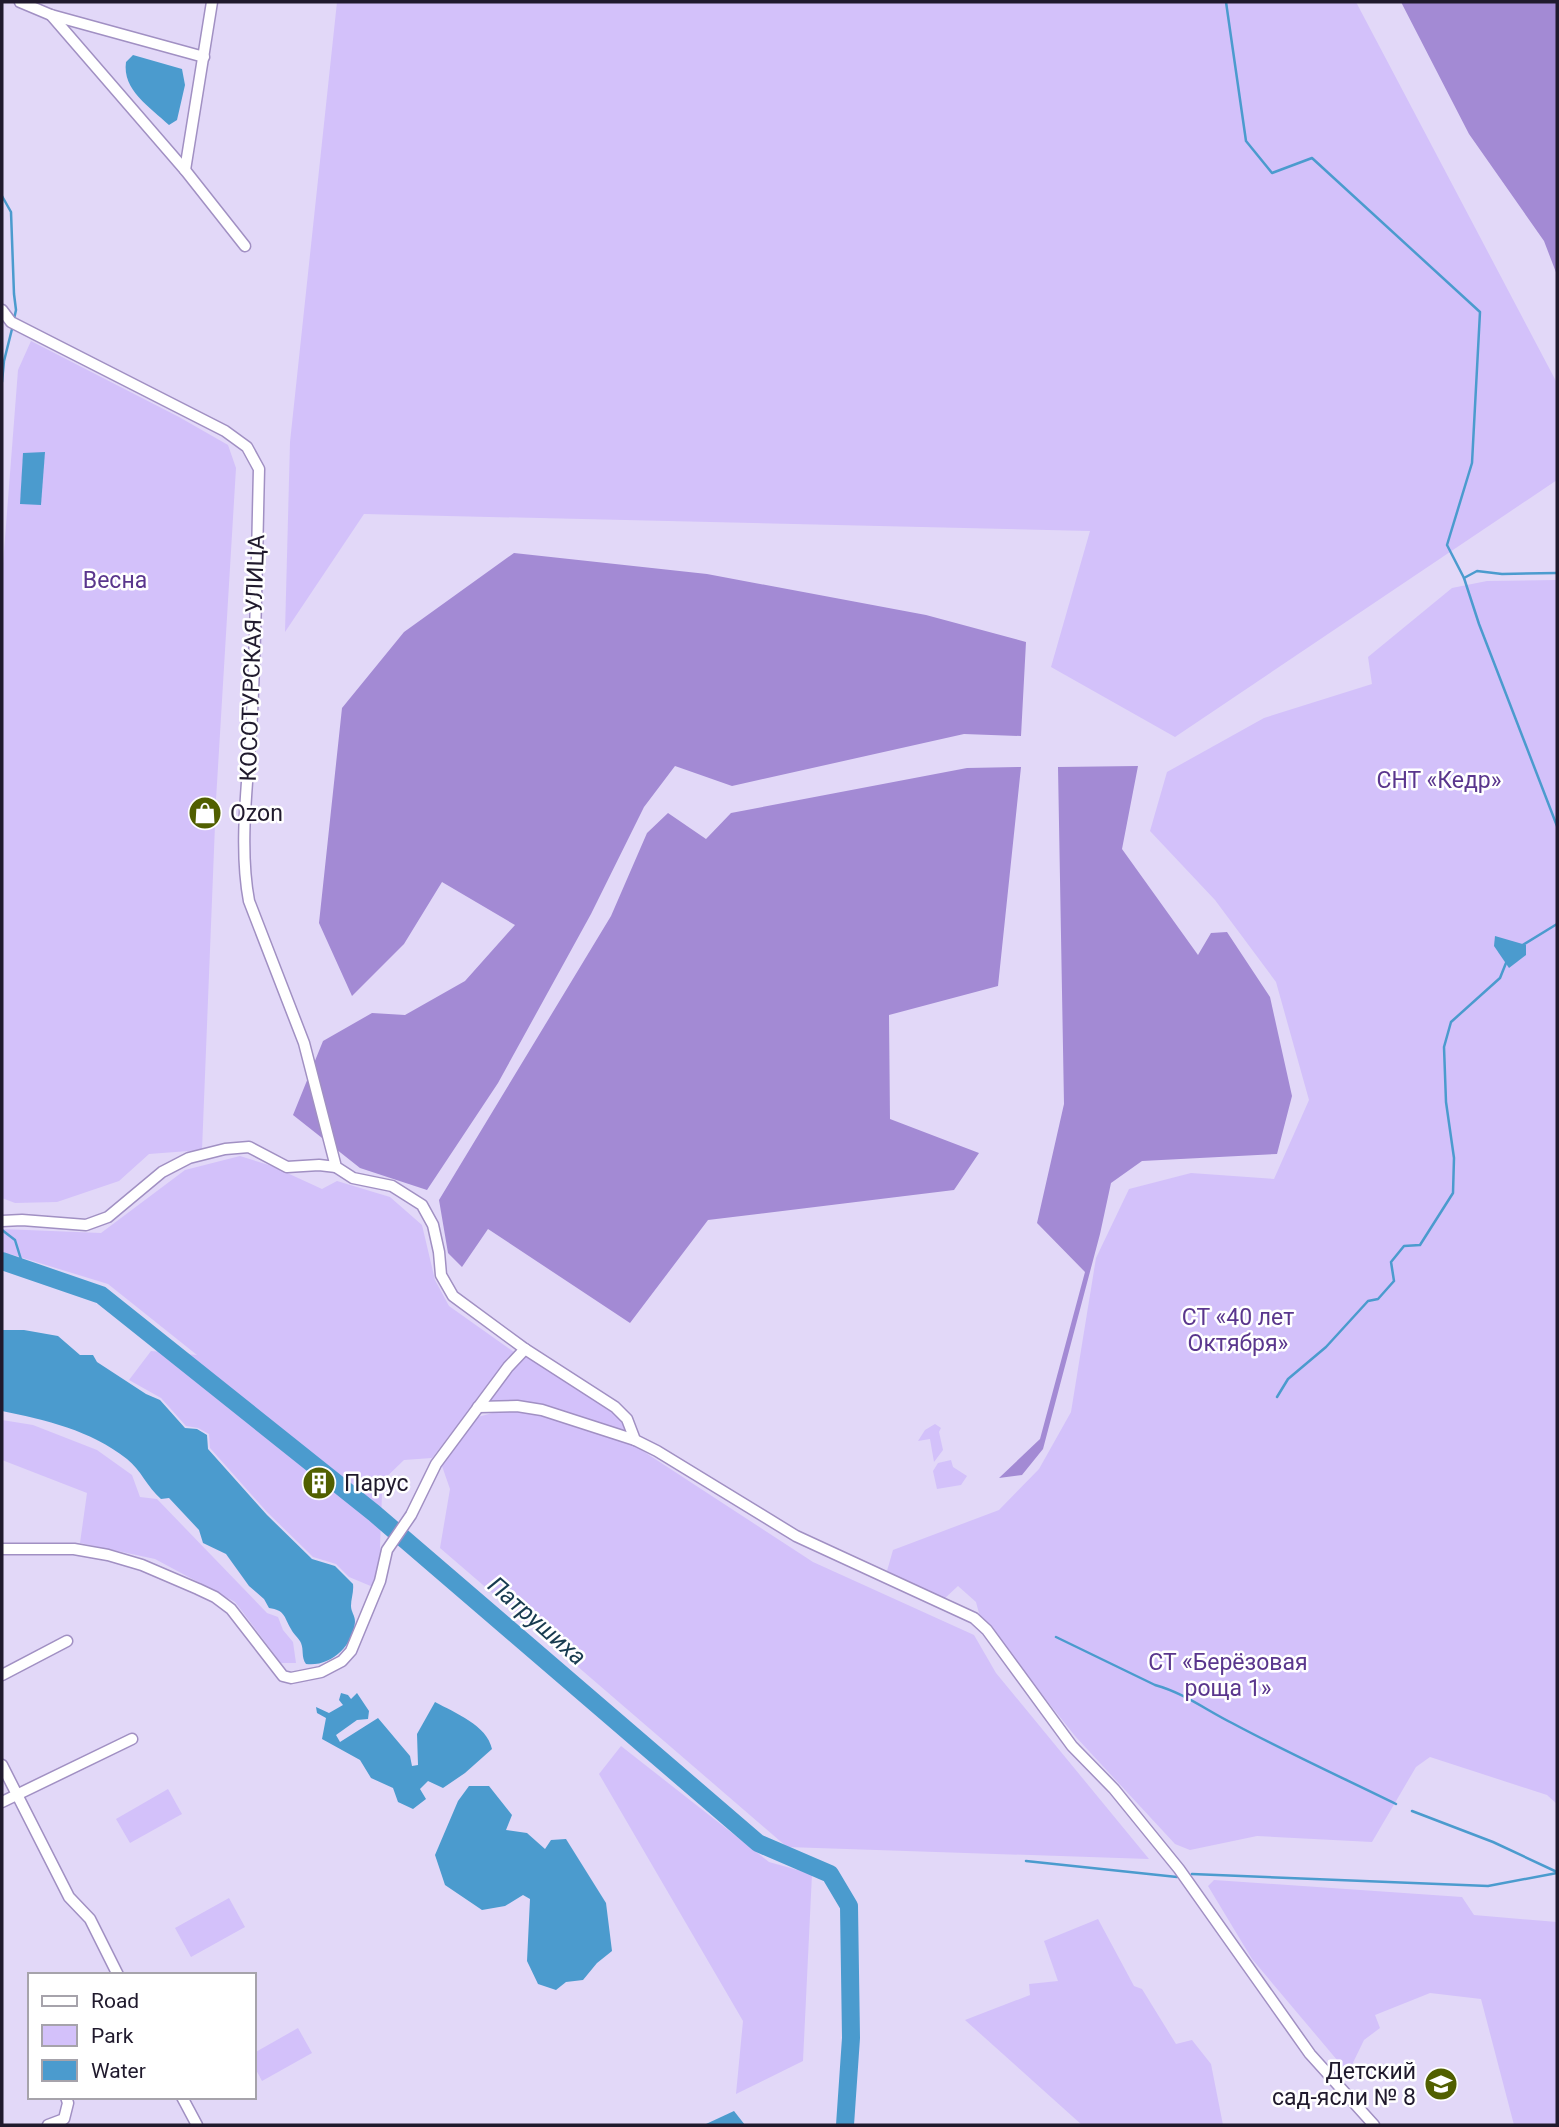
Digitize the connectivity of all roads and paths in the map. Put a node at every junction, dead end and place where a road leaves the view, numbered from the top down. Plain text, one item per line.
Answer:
1 (20, 2) edge
2 (212, 2) edge
3 (51, 15) junction
4 (204, 57) junction
5 (185, 170) junction
6 (245, 246) dead end
7 (2, 310) edge
8 (336, 1167) junction
9 (2, 1221) edge
10 (525, 1349) junction
11 (478, 1407) junction
12 (635, 1440) junction
13 (2, 1549) edge
14 (67, 1641) dead end
15 (2, 1675) edge
16 (132, 1739) dead end
17 (2, 1765) edge
18 (15, 1795) junction
19 (2, 1802) edge
20 (117, 1973) edge
21 (67, 2099) edge
22 (183, 2099) edge
23 (48, 2125) edge
24 (197, 2125) edge
25 (1374, 2125) edge

1 - 3 street
2 - 4 street
3 - 4 street
3 - 5 street
4 - 5 street
5 - 6 street
7 - 8 street, КОСОТУРСКАЯ УЛИЦА
8 - 9 street
8 - 10 street
10 - 11 street
10 - 12 street
11 - 12 street
11 - 13 street
12 - 25 street
14 - 15 street
16 - 18 street
17 - 18 street
18 - 19 street
18 - 20 street
21 - 23 street
22 - 24 street

